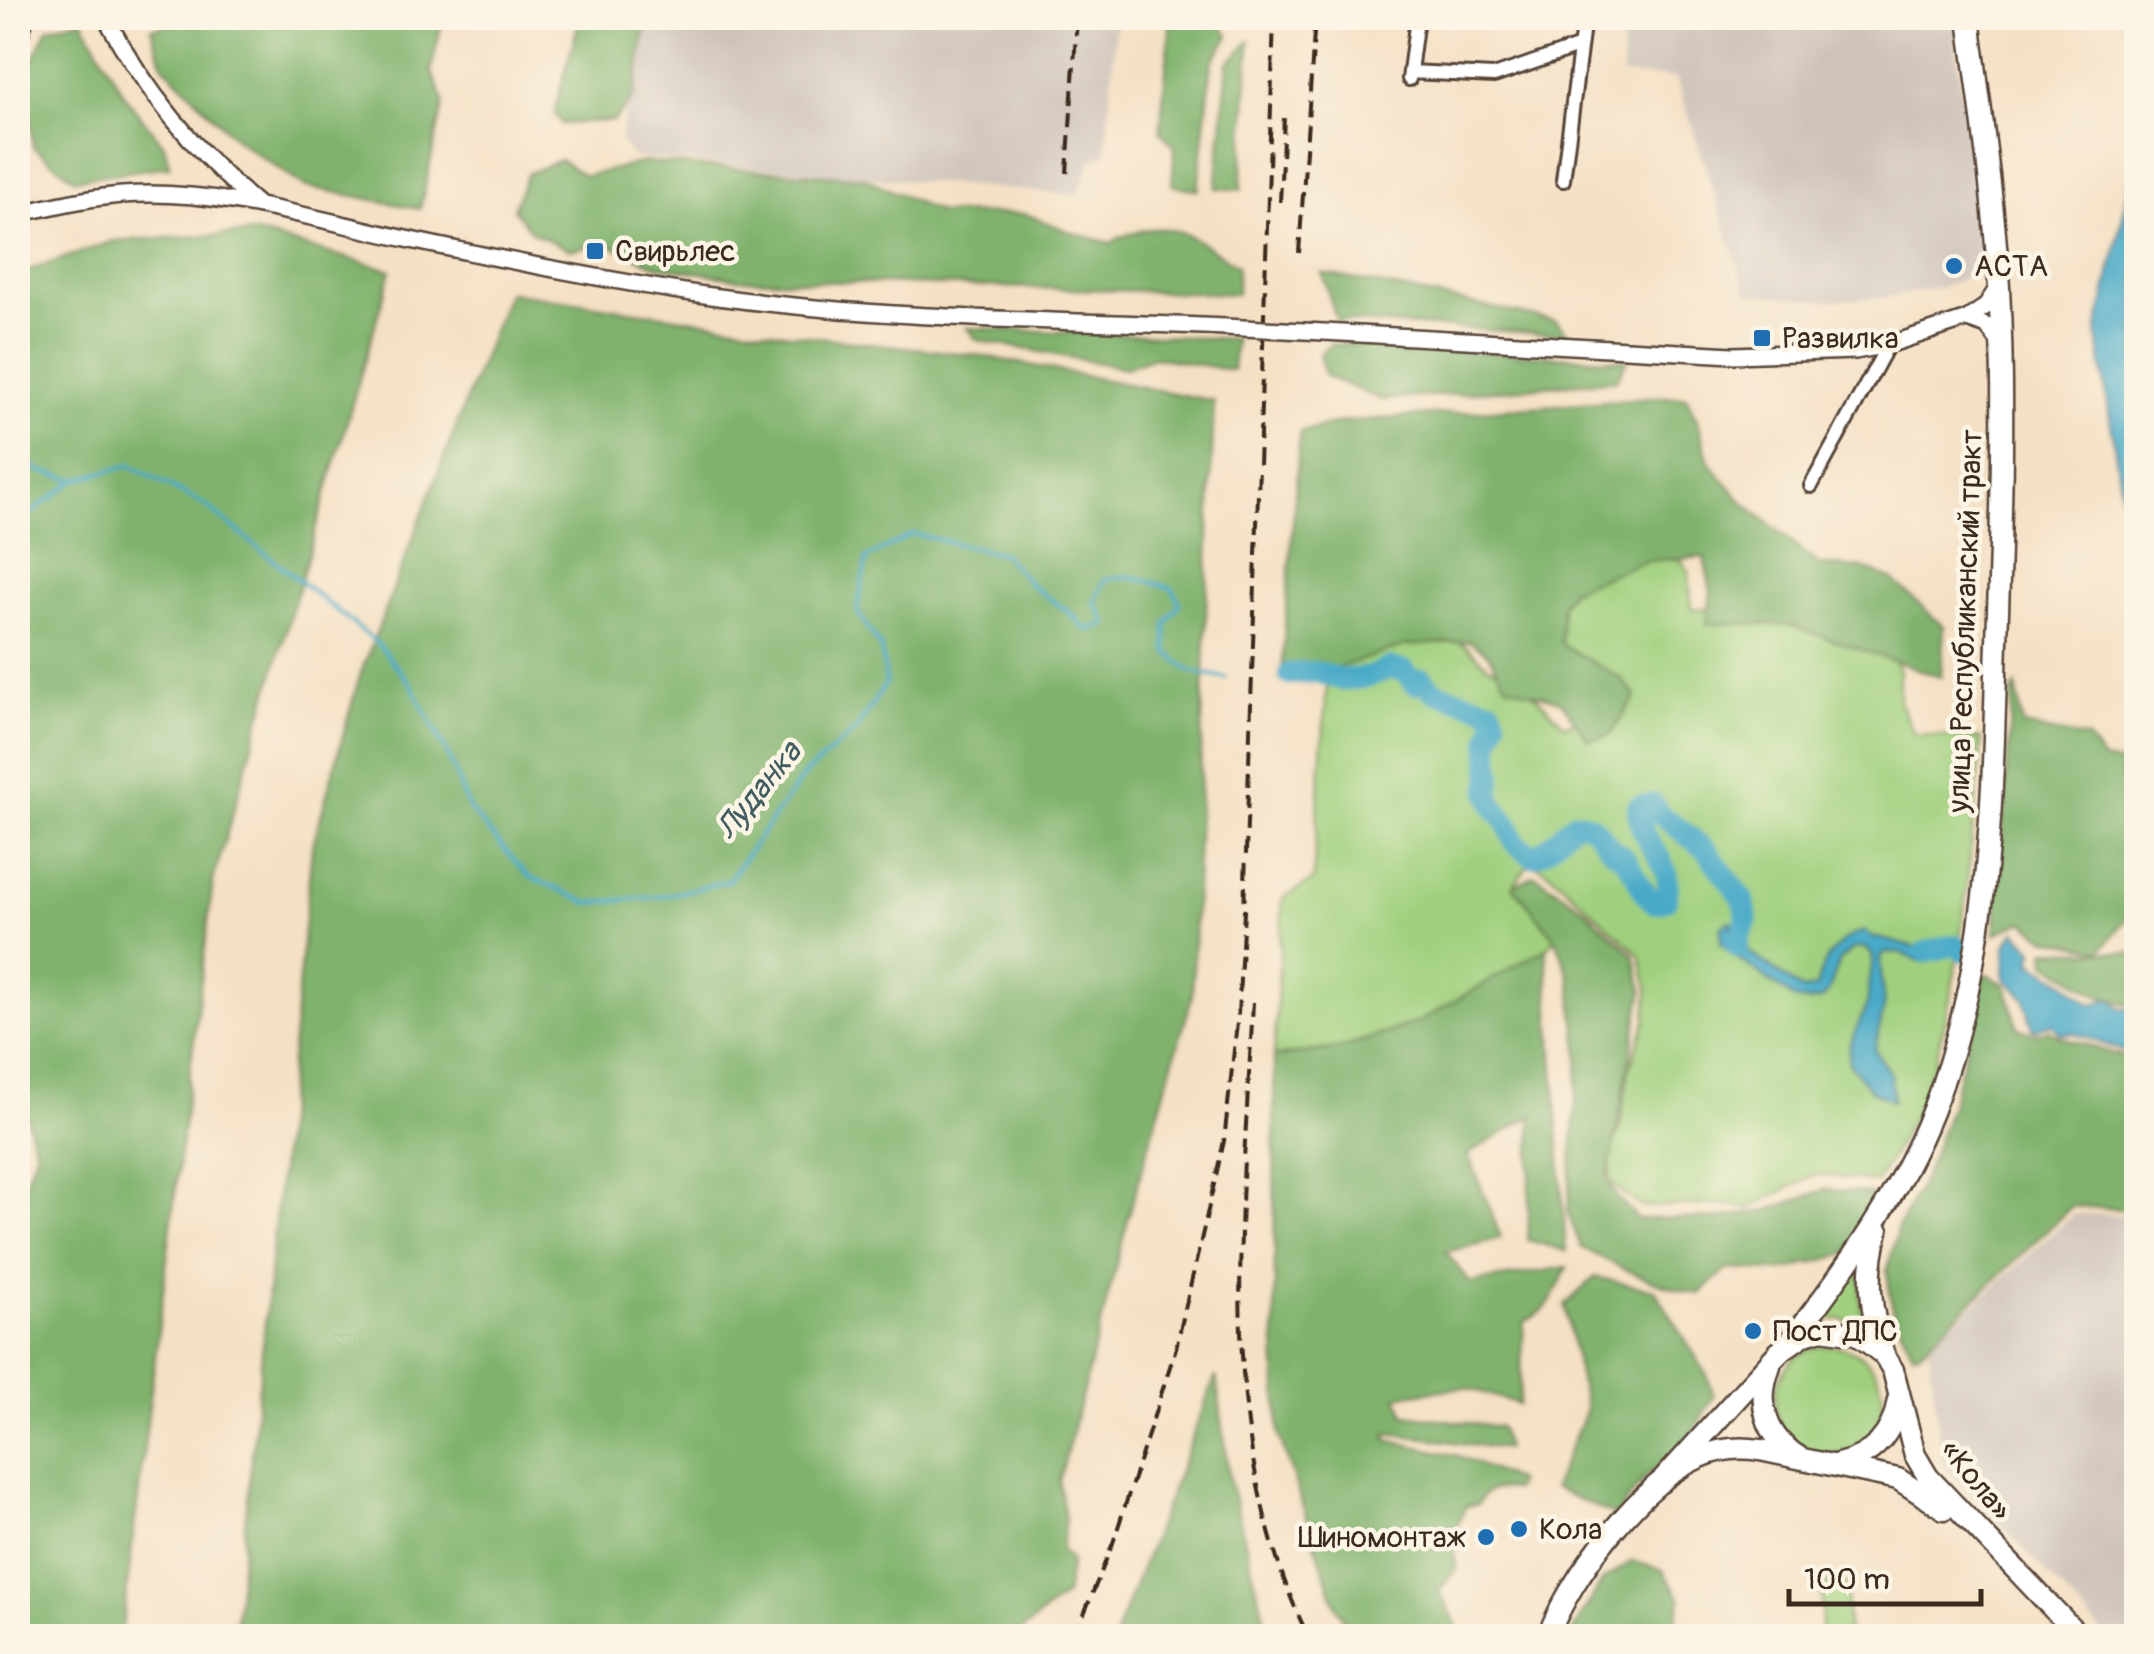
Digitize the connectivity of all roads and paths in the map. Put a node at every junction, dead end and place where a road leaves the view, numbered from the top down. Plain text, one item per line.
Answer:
1 (25, 18) edge
2 (106, 18) edge
3 (1417, 18) edge
4 (1584, 18) edge
5 (1969, 18) edge
6 (18, 45) edge
7 (1578, 47) junction
8 (1562, 180) dead end
9 (259, 206) junction
10 (18, 214) edge
11 (1999, 286) junction
12 (1966, 320) junction
13 (2002, 344) junction
14 (1888, 345) junction
15 (1811, 486) dead end
16 (1884, 1210) junction
17 (1790, 1343) junction
18 (1884, 1356) junction
19 (1771, 1364) junction
20 (1898, 1387) junction
21 (1804, 1460) junction
22 (1836, 1464) junction
23 (1661, 1482) junction
24 (1988, 1544) junction
25 (1548, 1636) edge
26 (2079, 1636) edge

1 - 6 street
2 - 9 street
3 - 7 street
4 - 7 street
5 - 11 main road, улица Республиканский тракт
7 - 8 street
9 - 10 street
9 - 14 street, bridge
11 - 12 street
11 - 13 main road, улица Республиканский тракт
12 - 13 street
12 - 14 street
13 - 16 main road, улица Республиканский тракт
14 - 15 street
16 - 17 main road
16 - 18 main road, «Кола»
17 - 18 main road
17 - 19 main road
18 - 20 main road, «Кола»
19 - 21 main road
19 - 23 main road
20 - 22 main road
20 - 24 main road, «Кола»
21 - 22 main road
21 - 23 main road
22 - 24 main road
23 - 25 main road
24 - 26 main road, «Кола»

